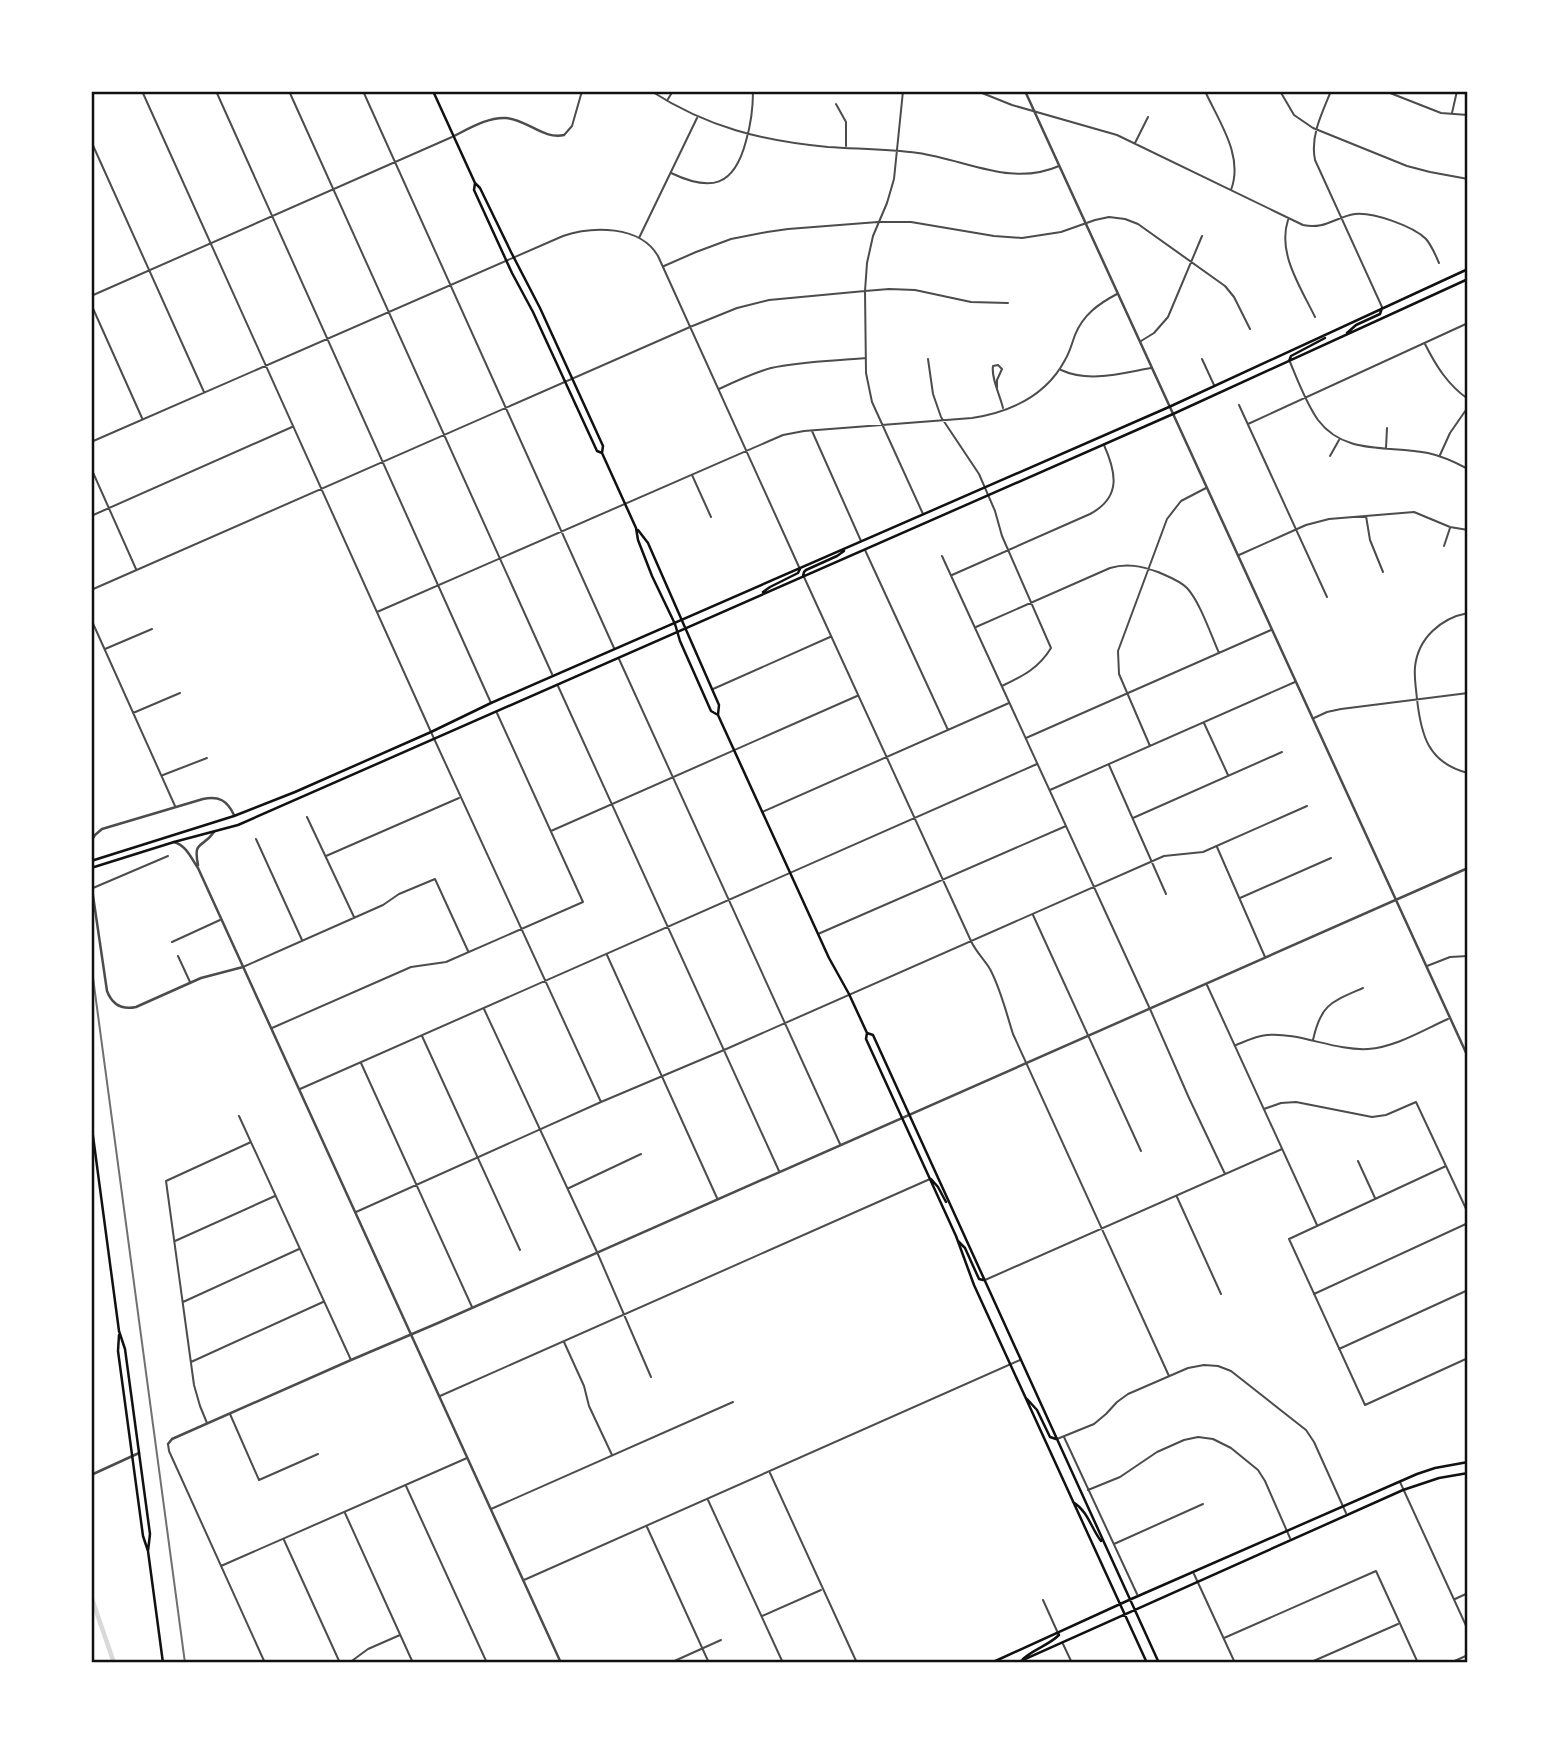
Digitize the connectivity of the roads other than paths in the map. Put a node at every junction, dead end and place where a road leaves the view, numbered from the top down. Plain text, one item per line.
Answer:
1 (142, 91) edge
2 (216, 91) edge
3 (289, 91) edge
4 (363, 91) edge
5 (433, 91) edge
6 (582, 91) edge
7 (652, 91) edge
8 (673, 91) edge
9 (753, 91) edge
10 (903, 91) edge
11 (977, 91) edge
12 (1025, 91) edge
13 (1205, 91) edge
14 (1280, 91) edge
15 (1331, 91) edge
16 (1385, 91) edge
17 (1457, 91) edge
18 (1393, 93) edge
19 (667, 101) junction
20 (836, 104) dead end
21 (1034, 111) junction
22 (1452, 114) junction
23 (1468, 115) edge
24 (697, 117) junction
25 (1148, 117) dead end
26 (1316, 130) junction
27 (564, 135) joint
28 (748, 135) junction
29 (454, 136) junction
30 (91, 141) edge
31 (1135, 144) junction
32 (846, 148) junction
33 (898, 151) junction
34 (395, 162) junction
35 (1059, 166) junction
36 (671, 173) junction
37 (1468, 179) edge
38 (475, 183) junction
39 (333, 189) junction
40 (1231, 191) junction
41 (272, 216) junction
42 (1342, 218) junction
43 (1288, 219) junction
44 (878, 222) junction
45 (1086, 223) junction
46 (1202, 236) dead end
47 (639, 238) junction
48 (211, 243) junction
49 (514, 257) junction
50 (506, 260) junction
51 (1191, 261) junction
52 (1439, 262) dead end
53 (663, 267) junction
54 (149, 270) junction
55 (1468, 270) edge
56 (1468, 279) edge
57 (450, 285) junction
58 (865, 291) junction
59 (1118, 294) junction
60 (91, 296) edge
61 (1008, 303) dead end
62 (91, 304) edge
63 (1382, 308) junction
64 (389, 312) junction
65 (1315, 317) dead end
66 (1468, 324) edge
67 (690, 327) junction
68 (1250, 329) dead end
69 (1333, 332) junction
70 (1344, 336) junction
71 (327, 339) junction
72 (1140, 341) junction
73 (1425, 343) junction
74 (866, 358) junction
75 (928, 359) dead end
76 (1202, 359) dead end
77 (1289, 361) junction
78 (266, 366) junction
79 (1152, 368) junction
80 (1060, 369) junction
81 (572, 379) junction
82 (566, 382) junction
83 (1214, 386) junction
84 (997, 388) junction
85 (719, 389) junction
86 (205, 393) junction
87 (1306, 397) junction
88 (1468, 399) edge
89 (1239, 405) dead end
90 (1169, 407) junction
91 (1468, 407) edge
92 (506, 408) junction
93 (1004, 410) junction
94 (1172, 414) junction
95 (143, 419) junction
96 (943, 420) junction
97 (1248, 424) junction
98 (883, 425) junction
99 (293, 427) junction
100 (1387, 428) dead end
101 (811, 430) junction
102 (445, 435) junction
103 (1340, 439) junction
104 (91, 442) edge
105 (1104, 444) junction
106 (1385, 449) junction
107 (746, 451) junction
108 (602, 453) junction
109 (1330, 456) dead end
110 (1440, 456) junction
111 (383, 462) junction
112 (91, 468) edge
113 (1468, 468) edge
114 (692, 474) junction
115 (1206, 487) junction
116 (985, 488) junction
117 (322, 489) junction
118 (988, 495) junction
119 (625, 503) junction
120 (109, 508) junction
121 (923, 515) junction
122 (1366, 515) junction
123 (91, 516) edge
124 (711, 517) dead end
125 (1450, 527) junction
126 (636, 528) junction
127 (1296, 529) junction
128 (1468, 530) edge
129 (562, 531) junction
130 (861, 541) junction
131 (1444, 546) dead end
132 (846, 548) junction
133 (865, 550) junction
134 (1008, 550) junction
135 (942, 556) dead end
136 (1238, 556) junction
137 (500, 558) junction
138 (800, 568) junction
139 (1148, 568) junction
140 (136, 569) junction
141 (1383, 572) dead end
142 (951, 575) junction
143 (803, 576) junction
144 (439, 585) junction
145 (91, 590) edge
146 (757, 597) junction
147 (1327, 597) dead end
148 (1031, 603) junction
149 (377, 612) junction
150 (1468, 613) edge
151 (91, 620) edge
152 (682, 621) junction
153 (675, 624) junction
154 (975, 627) junction
155 (685, 628) junction
156 (152, 629) dead end
157 (1272, 629) junction
158 (677, 632) junction
159 (831, 636) junction
160 (104, 649) junction
161 (614, 649) junction
162 (1219, 653) junction
163 (619, 658) junction
164 (554, 676) junction
165 (1296, 681) junction
166 (557, 685) junction
167 (1002, 686) junction
168 (712, 689) junction
169 (180, 693) dead end
170 (1127, 693) junction
171 (1468, 693) edge
172 (858, 696) junction
173 (1417, 699) junction
174 (491, 703) junction
175 (1009, 703) junction
176 (496, 712) junction
177 (133, 713) junction
178 (718, 715) junction
179 (1313, 719) junction
180 (1204, 722) junction
181 (948, 730) junction
182 (431, 732) junction
183 (1025, 738) junction
184 (434, 739) junction
185 (1150, 746) junction
186 (733, 751) junction
187 (1282, 752) dead end
188 (886, 757) junction
189 (207, 758) dead end
190 (1037, 764) junction
191 (1109, 764) junction
192 (1468, 773) edge
193 (162, 776) junction
194 (1228, 776) junction
195 (673, 777) junction
196 (1049, 790) junction
197 (461, 797) junction
198 (612, 804) junction
199 (1307, 806) dead end
200 (175, 807) junction
201 (761, 812) junction
202 (234, 816) junction
203 (307, 817) dead end
204 (914, 818) junction
205 (1133, 818) junction
206 (1066, 825) junction
207 (551, 831) junction
208 (214, 832) junction
209 (256, 839) dead end
210 (91, 841) edge
211 (174, 842) junction
212 (1216, 846) junction
213 (168, 856) dead end
214 (326, 856) junction
215 (1331, 858) dead end
216 (91, 861) edge
217 (1152, 861) junction
218 (91, 868) edge
219 (198, 869) junction
220 (1468, 869) edge
221 (789, 873) junction
222 (943, 880) junction
223 (91, 882) edge
224 (1094, 887) junction
225 (92, 888) edge
226 (1166, 894) dead end
227 (1239, 898) junction
228 (729, 900) junction
229 (1396, 901) junction
230 (1033, 914) junction
231 (354, 918) junction
232 (221, 919) junction
233 (668, 927) junction
234 (521, 929) junction
235 (817, 935) junction
236 (303, 940) junction
237 (971, 941) junction
238 (172, 942) dead end
239 (468, 952) junction
240 (607, 954) junction
241 (178, 956) dead end
242 (1468, 956) edge
243 (1266, 958) junction
244 (243, 967) junction
245 (1426, 967) junction
246 (545, 981) junction
247 (190, 983) junction
248 (1207, 984) junction
249 (1363, 988) dead end
250 (849, 994) junction
251 (484, 1008) junction
252 (1150, 1009) junction
253 (1450, 1018) junction
254 (785, 1023) junction
255 (271, 1028) junction
256 (867, 1033) junction
257 (422, 1035) junction
258 (1088, 1036) junction
259 (1313, 1041) junction
260 (1235, 1045) junction
261 (724, 1050) junction
262 (1468, 1057) edge
263 (360, 1062) junction
264 (1027, 1064) junction
265 (662, 1076) junction
266 (299, 1090) junction
267 (601, 1102) junction
268 (1264, 1109) junction
269 (909, 1115) junction
270 (239, 1116) dead end
271 (902, 1118) junction
272 (91, 1121) edge
273 (539, 1129) junction
274 (251, 1142) junction
275 (841, 1145) junction
276 (1282, 1149) junction
277 (1141, 1151) dead end
278 (641, 1154) dead end
279 (478, 1158) junction
280 (1358, 1161) dead end
281 (1446, 1166) junction
282 (780, 1172) junction
283 (1225, 1174) junction
284 (930, 1179) junction
285 (416, 1185) junction
286 (568, 1189) junction
287 (275, 1195) junction
288 (1177, 1196) junction
289 (1375, 1199) junction
290 (718, 1200) junction
291 (355, 1212) junction
292 (1468, 1213) edge
293 (953, 1214) junction
294 (1468, 1223) edge
295 (1317, 1226) junction
296 (1102, 1229) junction
297 (958, 1241) junction
298 (174, 1242) junction
299 (300, 1249) junction
300 (520, 1250) dead end
301 (597, 1252) junction
302 (984, 1280) junction
303 (1468, 1290) edge
304 (1221, 1294) dead end
305 (1314, 1294) junction
306 (182, 1302) junction
307 (324, 1302) junction
308 (472, 1308) junction
309 (624, 1315) junction
310 (119, 1331) junction
311 (411, 1335) junction
312 (564, 1341) junction
313 (1339, 1349) junction
314 (1468, 1358) edge
315 (351, 1360) junction
316 (1020, 1360) junction
317 (190, 1363) junction
318 (1010, 1364) junction
319 (1170, 1376) junction
320 (651, 1377) dead end
321 (439, 1396) junction
322 (1025, 1396) junction
323 (733, 1402) dead end
324 (230, 1413) junction
325 (208, 1424) junction
326 (1064, 1437) junction
327 (1056, 1439) junction
328 (168, 1444) joint
329 (139, 1453) junction
330 (318, 1454) dead end
331 (612, 1455) junction
332 (132, 1456) junction
333 (467, 1458) junction
334 (1468, 1462) edge
335 (769, 1472) junction
336 (1468, 1473) edge
337 (91, 1475) edge
338 (1399, 1481) junction
339 (406, 1485) junction
340 (1088, 1490) junction
341 (1403, 1490) junction
342 (708, 1499) junction
343 (1073, 1502) junction
344 (1203, 1504) dead end
345 (1343, 1506) junction
346 (490, 1509) junction
347 (344, 1512) junction
348 (1347, 1515) junction
349 (646, 1526) junction
350 (1287, 1531) junction
351 (283, 1539) junction
352 (1291, 1540) junction
353 (1113, 1544) junction
354 (1105, 1546) junction
355 (148, 1551) junction
356 (221, 1566) junction
357 (1193, 1573) junction
358 (523, 1581) junction
359 (1198, 1581) junction
360 (823, 1589) junction
361 (1468, 1593) edge
362 (1138, 1597) junction
363 (1454, 1599) junction
364 (1044, 1600) dead end
365 (1129, 1600) junction
366 (1119, 1604) junction
367 (1134, 1610) junction
368 (1124, 1614) junction
369 (761, 1616) junction
370 (1400, 1623) junction
371 (1468, 1630) edge
372 (1058, 1632) junction
373 (400, 1635) junction
374 (1224, 1638) junction
375 (721, 1640) dead end
376 (1062, 1643) junction
377 (702, 1649) junction
378 (1468, 1655) edge
379 (1018, 1662) edge
380 (1147, 1662) edge
381 (163, 1663) edge
382 (265, 1663) edge
383 (340, 1663) edge
384 (349, 1663) edge
385 (413, 1663) edge
386 (487, 1663) edge
387 (561, 1663) edge
388 (670, 1663) edge
389 (709, 1663) edge
390 (783, 1663) edge
391 (857, 1663) edge
392 (991, 1663) edge
393 (1072, 1663) edge
394 (1159, 1663) edge
395 (1235, 1663) edge
396 (1309, 1663) edge
397 (1418, 1663) edge
398 (1450, 1663) edge

1 - 48 street
2 - 41 street
3 - 39 street
4 - 34 street
5 - 29 main road
6 - 27 street
7 - 19 street
8 - 19 street
9 - 28 street
10 - 33 street
11 - 21 street
12 - 21 street
13 - 40 street
14 - 26 street
15 - 26 street
16 - 18 street
17 - 22 street
18 - 22 street
19 - 24 street
20 - 32 street
21 - 31 street
21 - 35 street
22 - 23 street
24 - 28 street
24 - 36 street
25 - 31 street
26 - 37 street
26 - 42 street
27 - 29 street
28 - 32 street
28 - 36 street
29 - 34 street
29 - 38 main road
30 - 54 street
31 - 40 street
32 - 33 street
33 - 35 street
33 - 44 street
34 - 39 street
34 - 57 street
35 - 45 street
36 - 47 street
38 - 49 main road
38 - 50 main road
39 - 41 street
39 - 64 street
40 - 43 street
41 - 48 street
41 - 71 street
42 - 43 street
42 - 52 street
42 - 63 street
43 - 65 street
44 - 45 street
44 - 53 street
44 - 58 street
45 - 51 street
45 - 59 street
46 - 51 street
47 - 49 street
47 - 53 street
48 - 54 street
48 - 78 street
49 - 50 street
49 - 81 main road
50 - 57 street
50 - 82 main road
51 - 68 street
51 - 72 street
53 - 67 street
54 - 60 street
54 - 86 street
55 - 63 main road
56 - 70 main road
57 - 64 street
57 - 92 street
58 - 61 street
58 - 67 street
58 - 74 street
59 - 72 street
59 - 80 street
62 - 95 street
63 - 69 main road
63 - 70 main road
64 - 71 street
64 - 102 street
66 - 73 street
67 - 81 street
67 - 85 street
69 - 77 main road
69 - 83 main road
70 - 77 main road
71 - 78 street
71 - 111 street
72 - 79 street
73 - 87 street
73 - 88 street
74 - 85 street
74 - 98 street
75 - 96 street
76 - 83 street
77 - 87 street
77 - 94 main road
78 - 86 street
78 - 99 street
79 - 80 street
79 - 90 street
80 - 93 street
81 - 82 street
81 - 108 main road
82 - 92 street
82 - 108 main road
83 - 90 main road
84 - 84 street
84 - 93 street
85 - 107 street
86 - 95 street
87 - 97 street
87 - 103 street
89 - 97 street
90 - 94 street
90 - 116 main road
91 - 110 street
92 - 102 street
92 - 129 street
93 - 96 street
94 - 105 main road
94 - 115 street
95 - 104 street
96 - 98 street
96 - 116 street
97 - 127 street
98 - 101 street
98 - 121 street
99 - 117 street
99 - 120 street
100 - 106 street
101 - 107 street
101 - 130 street
102 - 111 street
102 - 137 street
103 - 106 street
103 - 109 street
105 - 118 main road
105 - 134 street
106 - 110 street
107 - 114 street
107 - 138 street
108 - 119 main road
110 - 113 street
111 - 117 street
111 - 144 street
112 - 120 street
114 - 119 street
114 - 124 street
115 - 136 street
115 - 139 street
116 - 118 street
116 - 121 main road
117 - 140 street
117 - 149 street
118 - 133 main road
118 - 134 street
119 - 126 main road
119 - 129 street
120 - 123 street
120 - 140 street
121 - 130 main road
122 - 125 street
122 - 127 street
122 - 141 street
125 - 128 street
125 - 131 street
126 - 152 main road
126 - 153 main road
127 - 136 street
127 - 147 street
129 - 137 street
129 - 161 street
130 - 132 main road
132 - 138 main road
132 - 143 main road
133 - 143 main road
133 - 181 street
134 - 142 street
134 - 148 street
135 - 142 street
136 - 157 street
137 - 144 street
137 - 164 street
138 - 146 main road
138 - 152 main road
139 - 148 street
139 - 162 street
139 - 170 street
140 - 145 street
142 - 154 street
143 - 146 main road
143 - 159 street
144 - 149 street
144 - 174 street
146 - 155 main road
148 - 154 street
148 - 167 street
149 - 182 street
150 - 173 street
151 - 160 street
152 - 153 main road
152 - 155 main road
153 - 158 main road
153 - 161 main road
154 - 167 street
155 - 158 main road
155 - 168 main road
156 - 160 street
157 - 162 street
157 - 165 street
158 - 163 main road
158 - 178 main road
159 - 168 street
159 - 172 street
160 - 177 street
161 - 164 main road
162 - 170 street
163 - 166 main road
163 - 195 street
164 - 174 main road
165 - 179 street
165 - 180 street
166 - 176 main road
166 - 198 street
167 - 175 street
168 - 178 main road
169 - 177 street
170 - 183 street
170 - 185 street
171 - 173 street
172 - 186 street
172 - 188 street
173 - 179 street
173 - 192 street
174 - 182 main road
175 - 181 street
175 - 183 street
176 - 184 main road
176 - 207 street
177 - 193 street
178 - 186 main road
179 - 229 street
180 - 185 street
180 - 194 street
181 - 188 street
182 - 184 street
182 - 202 main road
183 - 190 street
184 - 197 street
184 - 208 main road
185 - 191 street
186 - 195 street
186 - 201 main road
187 - 194 street
188 - 201 street
188 - 204 street
189 - 193 street
190 - 196 street
190 - 204 street
191 - 196 street
191 - 205 street
193 - 200 street
194 - 205 street
195 - 198 street
195 - 228 street
196 - 206 street
197 - 214 street
197 - 234 street
198 - 207 street
198 - 233 street
199 - 212 street
200 - 202 street
200 - 210 street
201 - 221 main road
202 - 216 main road
203 - 214 street
204 - 221 street
204 - 222 street
205 - 217 street
206 - 222 street
206 - 224 street
207 - 234 street
208 - 211 main road
208 - 219 street
209 - 236 street
211 - 218 main road
211 - 219 street
212 - 217 street
212 - 227 street
213 - 225 street
214 - 231 street
215 - 227 street
217 - 224 street
217 - 226 street
219 - 232 street
220 - 229 street
221 - 228 street
221 - 235 main road
222 - 235 street
222 - 237 street
223 - 225 street
224 - 230 street
224 - 252 street
225 - 247 street
227 - 243 street
228 - 233 street
228 - 254 street
229 - 243 street
229 - 245 street
230 - 237 street
230 - 258 street
231 - 236 street
231 - 239 street
232 - 238 street
232 - 244 street
233 - 240 street
233 - 261 street
234 - 239 street
234 - 246 street
235 - 250 main road
236 - 244 street
237 - 250 street
237 - 264 street
239 - 255 street
240 - 246 street
240 - 265 street
241 - 247 street
242 - 245 street
243 - 248 street
244 - 247 street
244 - 255 street
245 - 253 street
246 - 251 street
246 - 267 street
248 - 252 street
248 - 260 street
249 - 259 street
250 - 254 street
250 - 256 main road
251 - 257 street
251 - 273 street
252 - 258 street
252 - 283 street
253 - 259 street
253 - 262 street
254 - 261 street
254 - 275 street
255 - 266 street
256 - 269 main road
256 - 271 main road
257 - 263 street
257 - 279 street
258 - 264 street
258 - 277 street
259 - 260 street
260 - 268 street
261 - 265 street
261 - 282 street
263 - 266 street
263 - 285 street
264 - 269 street
264 - 296 street
265 - 267 street
265 - 290 street
266 - 291 street
267 - 273 street
268 - 276 street
268 - 281 street
269 - 271 street
269 - 293 main road
270 - 274 street
271 - 275 street
271 - 284 main road
272 - 310 main road
273 - 279 street
273 - 286 street
274 - 287 street
274 - 298 street
275 - 282 street
276 - 283 street
276 - 295 street
278 - 286 street
279 - 285 street
279 - 300 street
280 - 289 street
281 - 289 street
281 - 292 street
282 - 290 street
283 - 288 street
284 - 293 main road
284 - 297 main road
284 - 309 street
285 - 291 street
285 - 308 street
286 - 301 street
287 - 298 street
287 - 299 street
288 - 296 street
288 - 304 street
289 - 295 street
290 - 301 street
291 - 311 street
293 - 302 main road
294 - 305 street
295 - 305 street
296 - 302 street
296 - 319 street
297 - 302 main road
297 - 318 main road
298 - 306 street
299 - 306 street
299 - 307 street
301 - 308 street
301 - 309 street
302 - 316 main road
303 - 313 street
305 - 313 street
306 - 317 street
307 - 315 street
307 - 317 street
308 - 311 street
309 - 312 street
309 - 320 street
310 - 329 main road
310 - 332 main road
311 - 315 street
311 - 321 street
312 - 321 street
312 - 331 street
313 - 314 street
315 - 324 street
316 - 318 street
316 - 327 main road
317 - 325 street
318 - 322 main road
318 - 335 street
319 - 326 street
319 - 345 street
321 - 333 street
322 - 327 main road
322 - 343 main road
323 - 331 street
324 - 325 street
324 - 330 street
325 - 328 street
326 - 327 street
326 - 340 street
327 - 354 main road
328 - 356 street
329 - 332 street
329 - 355 main road
331 - 346 street
332 - 337 street
332 - 355 main road
333 - 339 street
333 - 346 street
334 - 338 main road
335 - 342 street
335 - 360 street
336 - 341 main road
338 - 341 street
338 - 345 main road
339 - 347 street
339 - 386 street
340 - 350 street
340 - 353 street
341 - 348 main road
341 - 363 street
342 - 349 street
342 - 369 street
343 - 354 main road
343 - 366 main road
344 - 353 street
345 - 348 street
345 - 350 main road
346 - 358 street
347 - 351 street
347 - 373 street
348 - 352 main road
349 - 358 street
349 - 377 street
350 - 352 street
350 - 357 main road
351 - 356 street
351 - 383 street
352 - 359 main road
353 - 362 street
354 - 365 main road
355 - 381 main road
356 - 382 street
357 - 359 street
357 - 362 main road
358 - 387 street
359 - 367 main road
359 - 374 street
360 - 369 street
360 - 391 street
361 - 363 street
362 - 365 main road
363 - 371 street
364 - 372 street
365 - 366 main road
365 - 367 main road
366 - 368 main road
366 - 372 main road
367 - 368 main road
367 - 394 main road
368 - 376 main road
368 - 380 main road
369 - 390 street
370 - 374 street
370 - 396 street
370 - 397 street
372 - 379 main road
372 - 392 main road
373 - 384 street
373 - 385 street
374 - 395 street
375 - 377 street
376 - 379 main road
376 - 393 street
377 - 388 street
377 - 389 street
378 - 398 street

